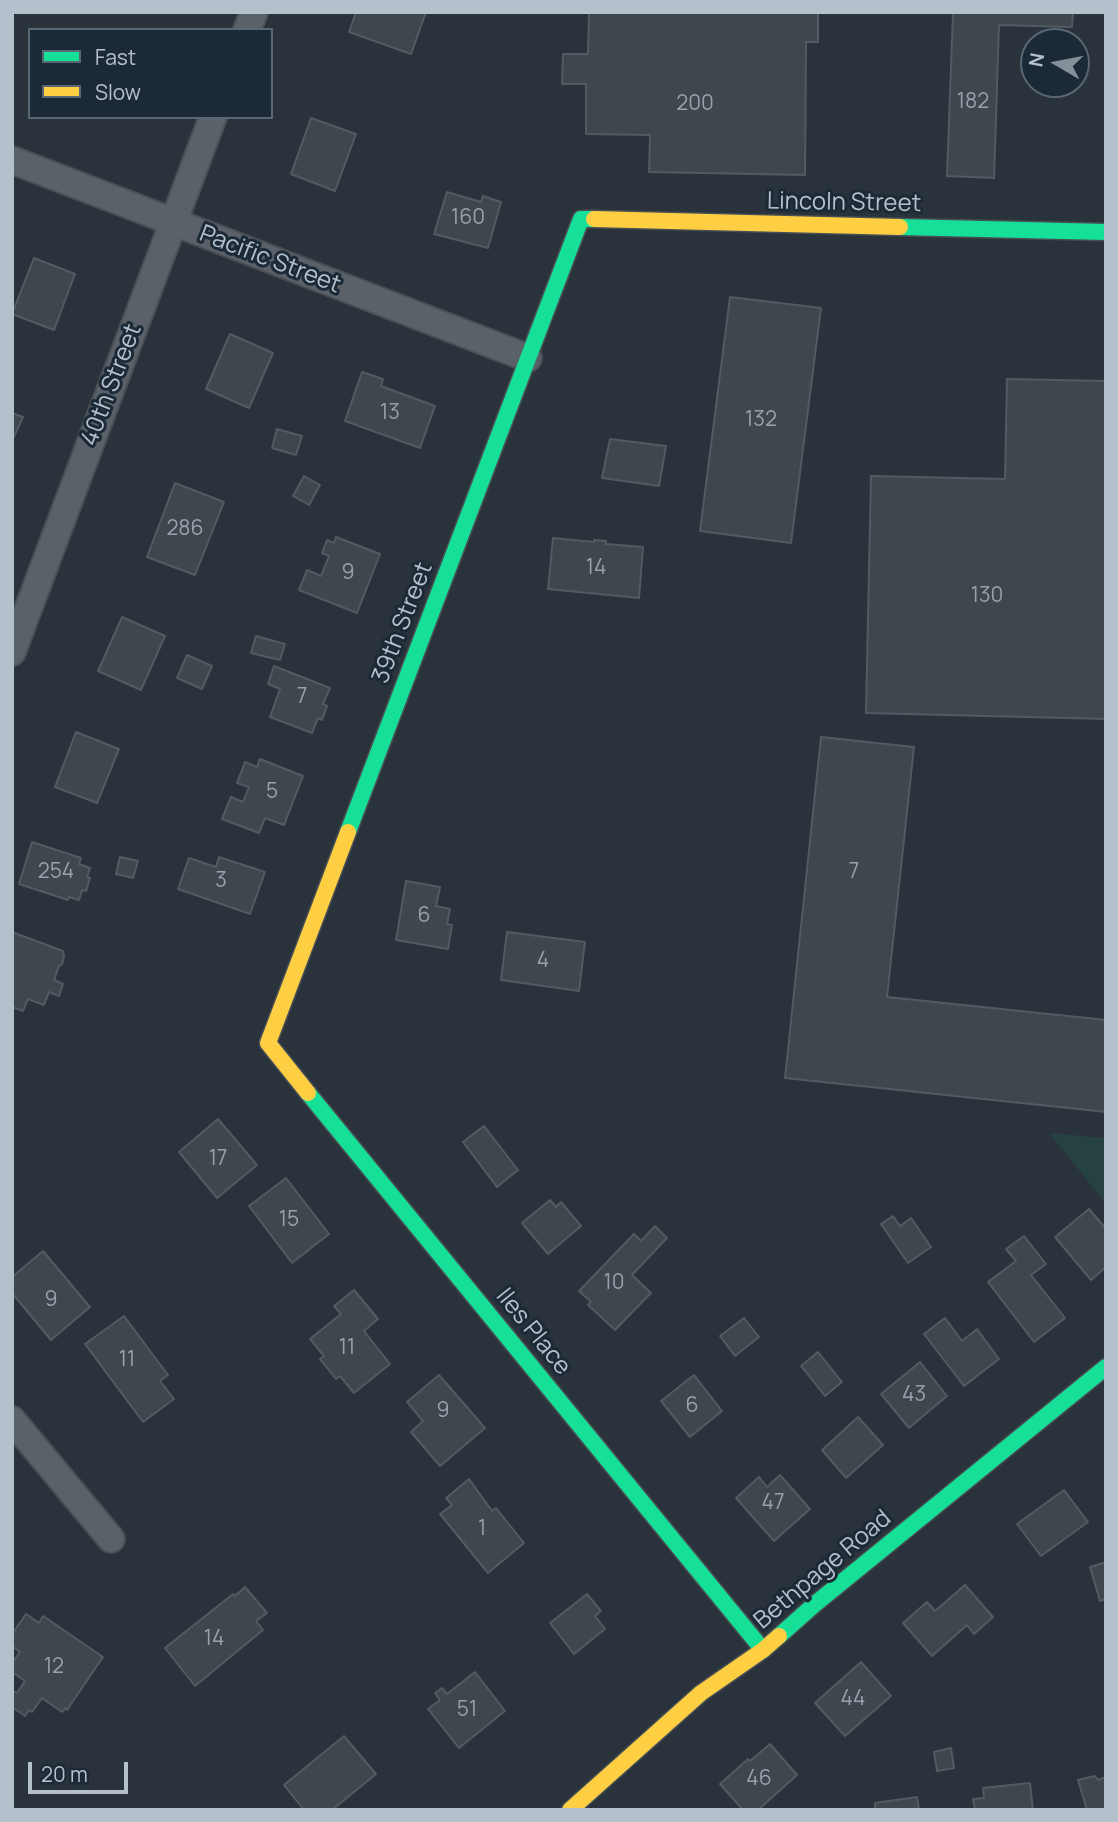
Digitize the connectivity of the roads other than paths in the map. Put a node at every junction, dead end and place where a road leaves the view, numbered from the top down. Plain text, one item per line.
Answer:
1 (213, 119) edge
2 (12, 160) edge
3 (581, 219) joint
4 (173, 223) junction
5 (1106, 232) edge
6 (528, 358) junction
7 (12, 652) edge
8 (268, 1043) joint
9 (1106, 1367) edge
10 (12, 1420) edge
11 (111, 1539) dead end
12 (763, 1650) junction
13 (570, 1810) edge

1 - 4 street, 40th Street
2 - 4 street, Pacific Street
3 - 5 street, Lincoln Street
3 - 6 street, 39th Street
4 - 6 street, Pacific Street
4 - 7 street, 40th Street
6 - 8 street, 39th Street
8 - 12 street, Iles Place
9 - 12 street, Bethpage Road
10 - 11 street
12 - 13 street, Bethpage Road

